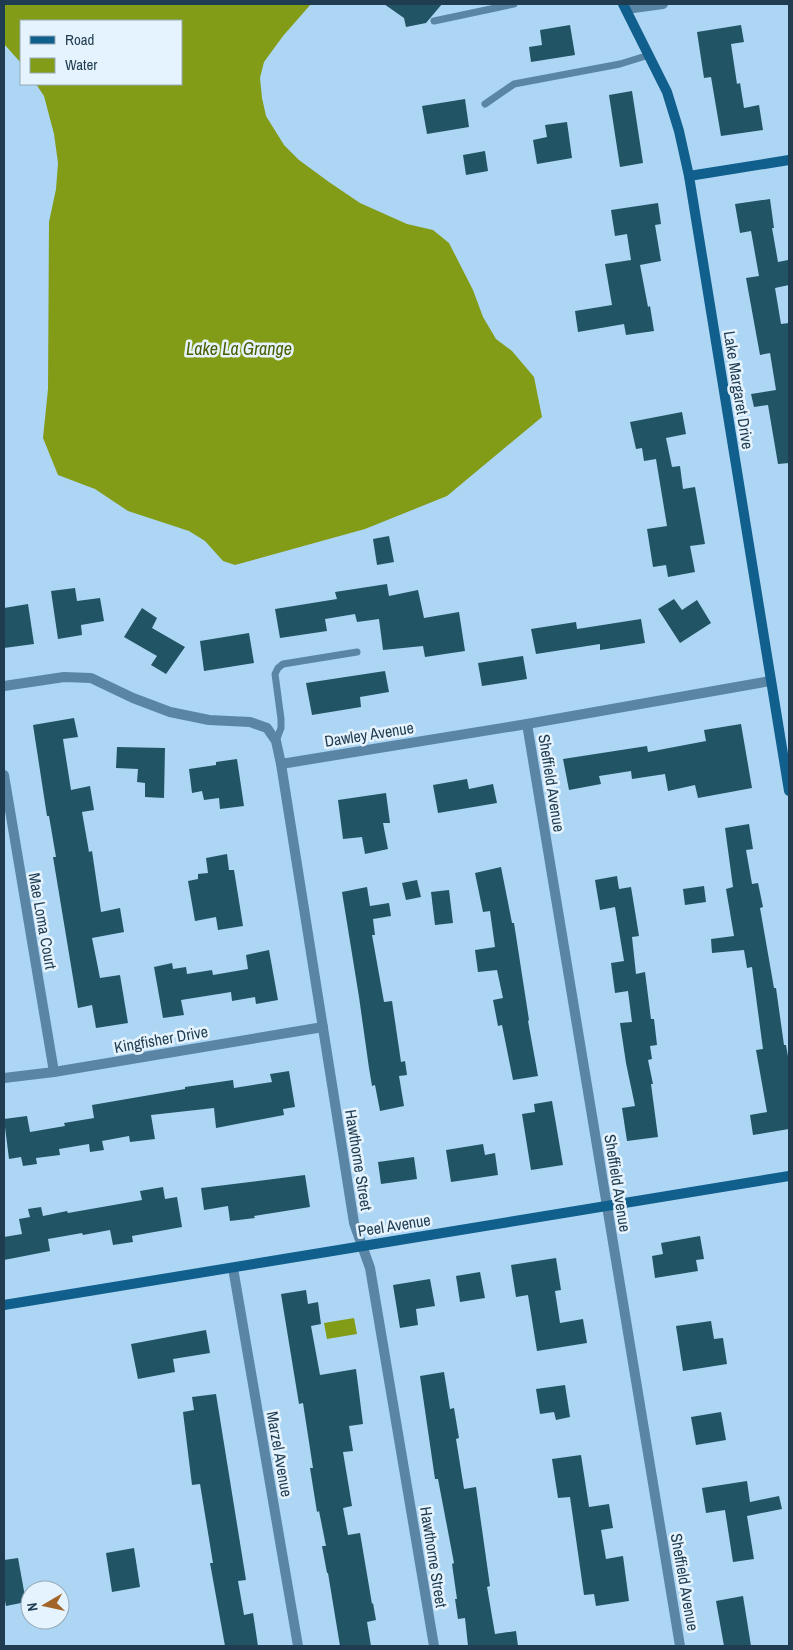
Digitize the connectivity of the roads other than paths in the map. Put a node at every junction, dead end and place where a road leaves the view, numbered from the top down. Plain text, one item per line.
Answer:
1 (514, 4) edge
2 (663, 4) edge
3 (625, 7) edge
4 (434, 21) dead end
5 (649, 55) junction
6 (485, 104) dead end
7 (789, 160) edge
8 (689, 176) junction
9 (357, 652) dead end
10 (770, 681) junction
11 (4, 686) edge
12 (527, 724) junction
13 (276, 741) junction
14 (281, 764) junction
15 (4, 775) edge
16 (789, 791) edge
17 (322, 1027) junction
18 (54, 1072) junction
19 (4, 1078) edge
20 (789, 1176) edge
21 (606, 1206) junction
22 (362, 1246) junction
23 (233, 1268) junction
24 (4, 1305) edge
25 (298, 1646) edge
26 (434, 1646) edge
27 (680, 1646) edge

1 - 4 lane
2 - 3 street
3 - 5 street, Lake Margaret Drive
5 - 6 lane
5 - 8 street, Lake Margaret Drive
7 - 8 street
8 - 10 street, Lake Margaret Drive
9 - 13 lane
10 - 12 street, Dawley Avenue
10 - 16 street, Lake Margaret Drive
11 - 13 street
12 - 14 street, Dawley Avenue
12 - 21 street, Sheffield Avenue
13 - 14 street
14 - 17 street, Hawthorne Street
15 - 18 street, Mae Loma Court
17 - 18 street, Kingfisher Drive
17 - 22 street, Hawthorne Street
18 - 19 street, Kingfisher Drive
20 - 21 street, Peel Avenue
21 - 22 street, Peel Avenue
21 - 27 street, Sheffield Avenue
22 - 23 street, Peel Avenue
22 - 26 street, Hawthorne Street
23 - 24 street, Peel Avenue
23 - 25 street, Marzel Avenue

